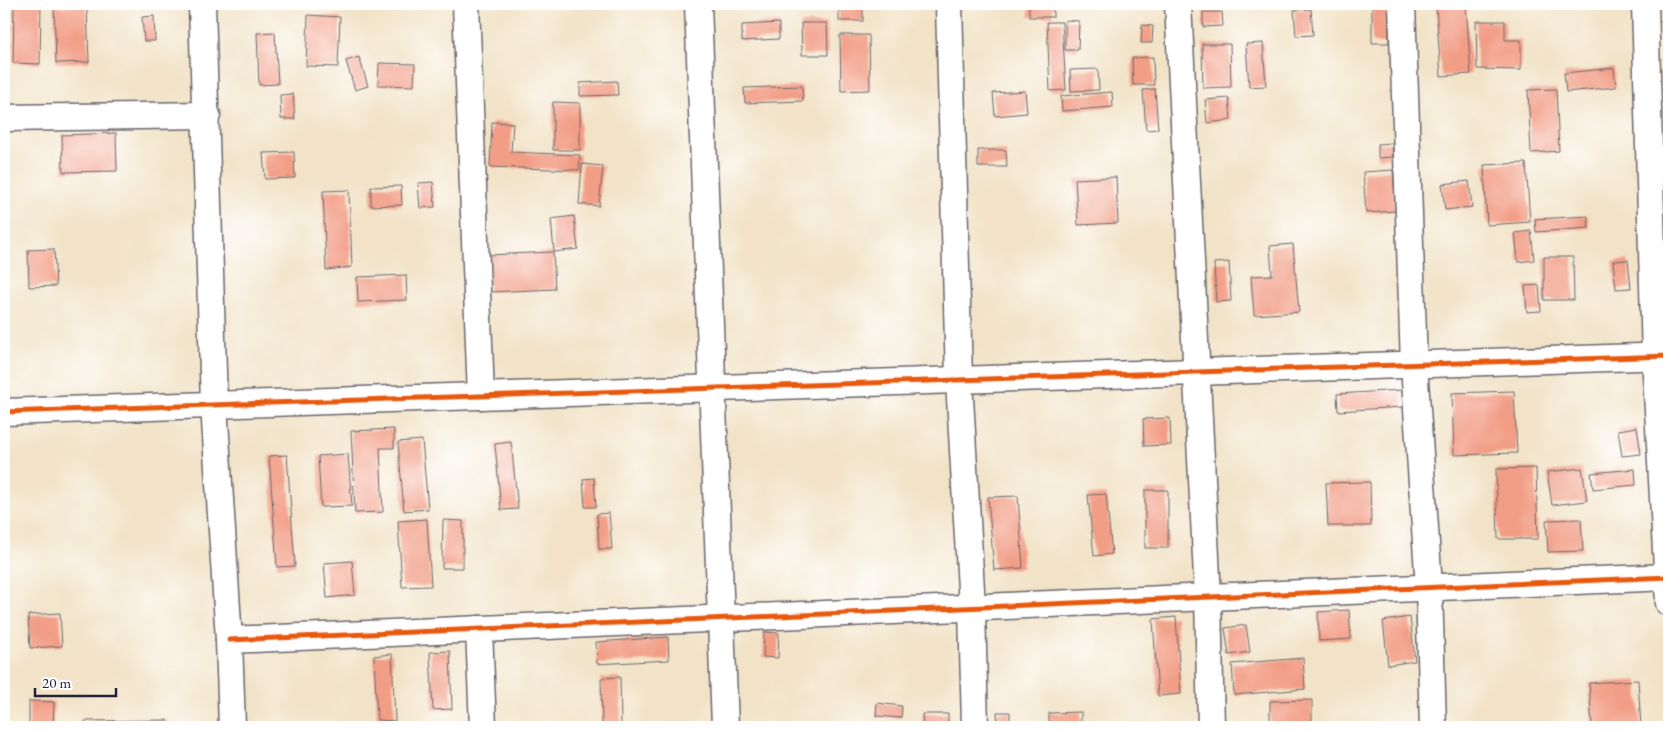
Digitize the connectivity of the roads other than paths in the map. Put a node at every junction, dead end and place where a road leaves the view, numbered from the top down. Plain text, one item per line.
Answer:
1 (202, 4) edge
2 (466, 4) edge
3 (698, 4) edge
4 (949, 4) edge
5 (1178, 4) edge
6 (1402, 4) edge
7 (1645, 4) edge
8 (207, 115) junction
9 (4, 118) edge
10 (1662, 357) edge
11 (1414, 365) junction
12 (1198, 372) junction
13 (958, 380) junction
14 (712, 388) junction
15 (481, 396) junction
16 (214, 405) junction
17 (4, 412) edge
18 (1669, 577) edge
19 (1429, 587) junction
20 (1208, 597) junction
21 (1669, 603) edge
22 (972, 607) junction
23 (722, 618) junction
24 (479, 629) junction
25 (229, 640) junction
26 (232, 727) edge
27 (483, 727) edge
28 (725, 727) edge
29 (975, 727) edge
30 (1211, 727) edge
31 (1433, 727) edge

1 - 8 street
2 - 15 street
3 - 14 street
4 - 13 street
5 - 12 street
6 - 11 street
7 - 10 street
8 - 9 street
8 - 16 street
10 - 11 street
10 - 18 street
11 - 12 street
11 - 19 street
12 - 13 street
12 - 20 street
13 - 14 street
13 - 22 street
14 - 15 street
14 - 23 street
15 - 16 street
16 - 17 street
16 - 25 street
18 - 19 street
18 - 21 street
19 - 20 street
19 - 31 street
20 - 22 street
20 - 30 street
22 - 23 street
22 - 29 street
23 - 24 street
23 - 28 street
24 - 25 street
24 - 27 street
25 - 26 street

